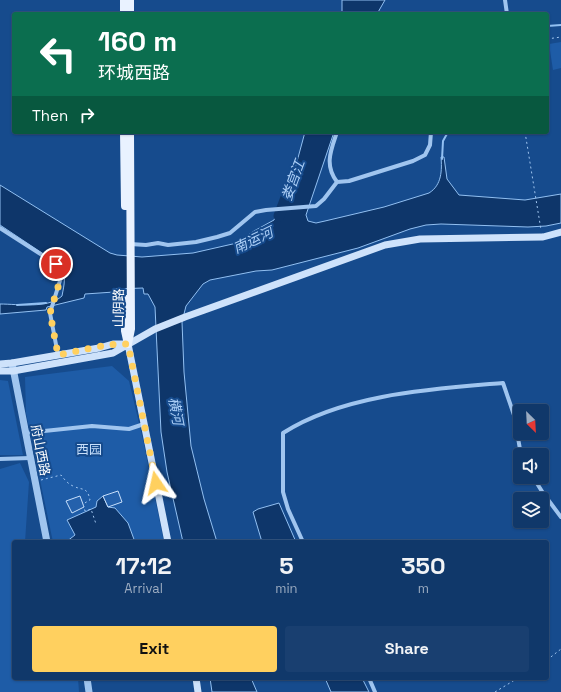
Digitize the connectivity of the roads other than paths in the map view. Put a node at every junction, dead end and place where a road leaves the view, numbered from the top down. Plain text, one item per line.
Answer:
1 (124, 0) edge
2 (130, 0) edge
3 (505, 0) edge
4 (124, 12) edge
5 (130, 12) edge
6 (507, 12) edge
7 (124, 134) edge
8 (130, 134) edge
9 (336, 134) edge
10 (431, 134) edge
11 (338, 182) junction
12 (0, 228) edge
13 (561, 232) edge
14 (130, 244) junction
15 (128, 256) junction
16 (128, 344) junction
17 (58, 355) junction
18 (0, 364) edge
19 (13, 367) junction
20 (0, 371) edge
21 (145, 423) junction
22 (25, 433) junction
23 (520, 448) edge
24 (30, 458) junction
25 (0, 459) edge
26 (537, 484) edge
27 (561, 517) edge
28 (47, 540) edge
29 (168, 540) edge
30 (302, 540) edge
31 (87, 680) edge
32 (196, 680) edge
33 (370, 680) edge
34 (89, 692) edge
35 (198, 692) edge
36 (375, 692) edge

1 - 4 main road
2 - 5 main road
3 - 6 street
7 - 15 main road, 山阴路
8 - 14 main road, 山阴路
9 - 11 street
10 - 11 street
11 - 14 street
12 - 17 street
13 - 16 main road
14 - 15 main road, 山阴路
15 - 16 main road, 山阴路
16 - 17 main road
16 - 19 main road
16 - 21 main road
17 - 19 main road
18 - 19 main road
19 - 20 main road
19 - 22 street, 府山西路
21 - 22 street
21 - 29 main road
22 - 24 street, 府山西路
23 - 30 street
24 - 25 street
24 - 28 street, 府山西路
26 - 27 street
31 - 34 street
32 - 35 main road
33 - 36 street

